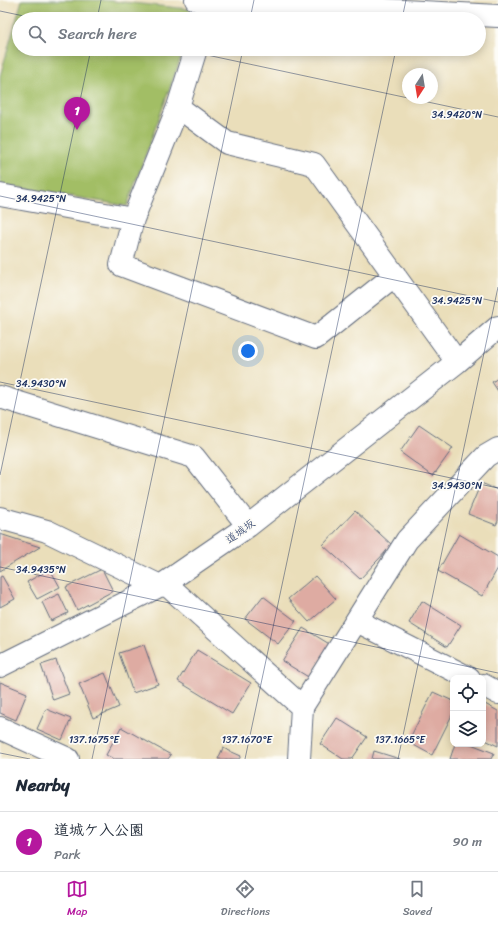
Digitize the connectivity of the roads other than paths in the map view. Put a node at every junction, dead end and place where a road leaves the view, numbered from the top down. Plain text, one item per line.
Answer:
1 (206, 5) edge
2 (392, 12) edge
3 (486, 16) edge
4 (498, 16) edge
5 (194, 56) edge
6 (178, 107) junction
7 (0, 195) edge
8 (133, 219) junction
9 (395, 275) junction
10 (498, 328) edge
11 (457, 362) junction
12 (0, 397) edge
13 (498, 449) edge
14 (0, 518) edge
15 (248, 526) junction
16 (162, 584) junction
17 (357, 621) junction
18 (0, 666) edge
19 (463, 675) edge
20 (486, 687) edge
21 (498, 693) edge
22 (302, 707) junction
23 (0, 728) edge
24 (68, 759) edge
25 (299, 759) edge

1 - 2 street
3 - 4 street
5 - 6 street
6 - 8 street
6 - 9 street
7 - 8 street
8 - 9 street
9 - 11 street
10 - 11 street, 道城坂
11 - 15 street, 道城坂
12 - 15 street
13 - 17 street
14 - 16 street
15 - 16 street, 道城坂
16 - 18 street, 道城坂
16 - 22 street
17 - 19 street
17 - 22 street
20 - 21 street
22 - 25 street
23 - 24 street

